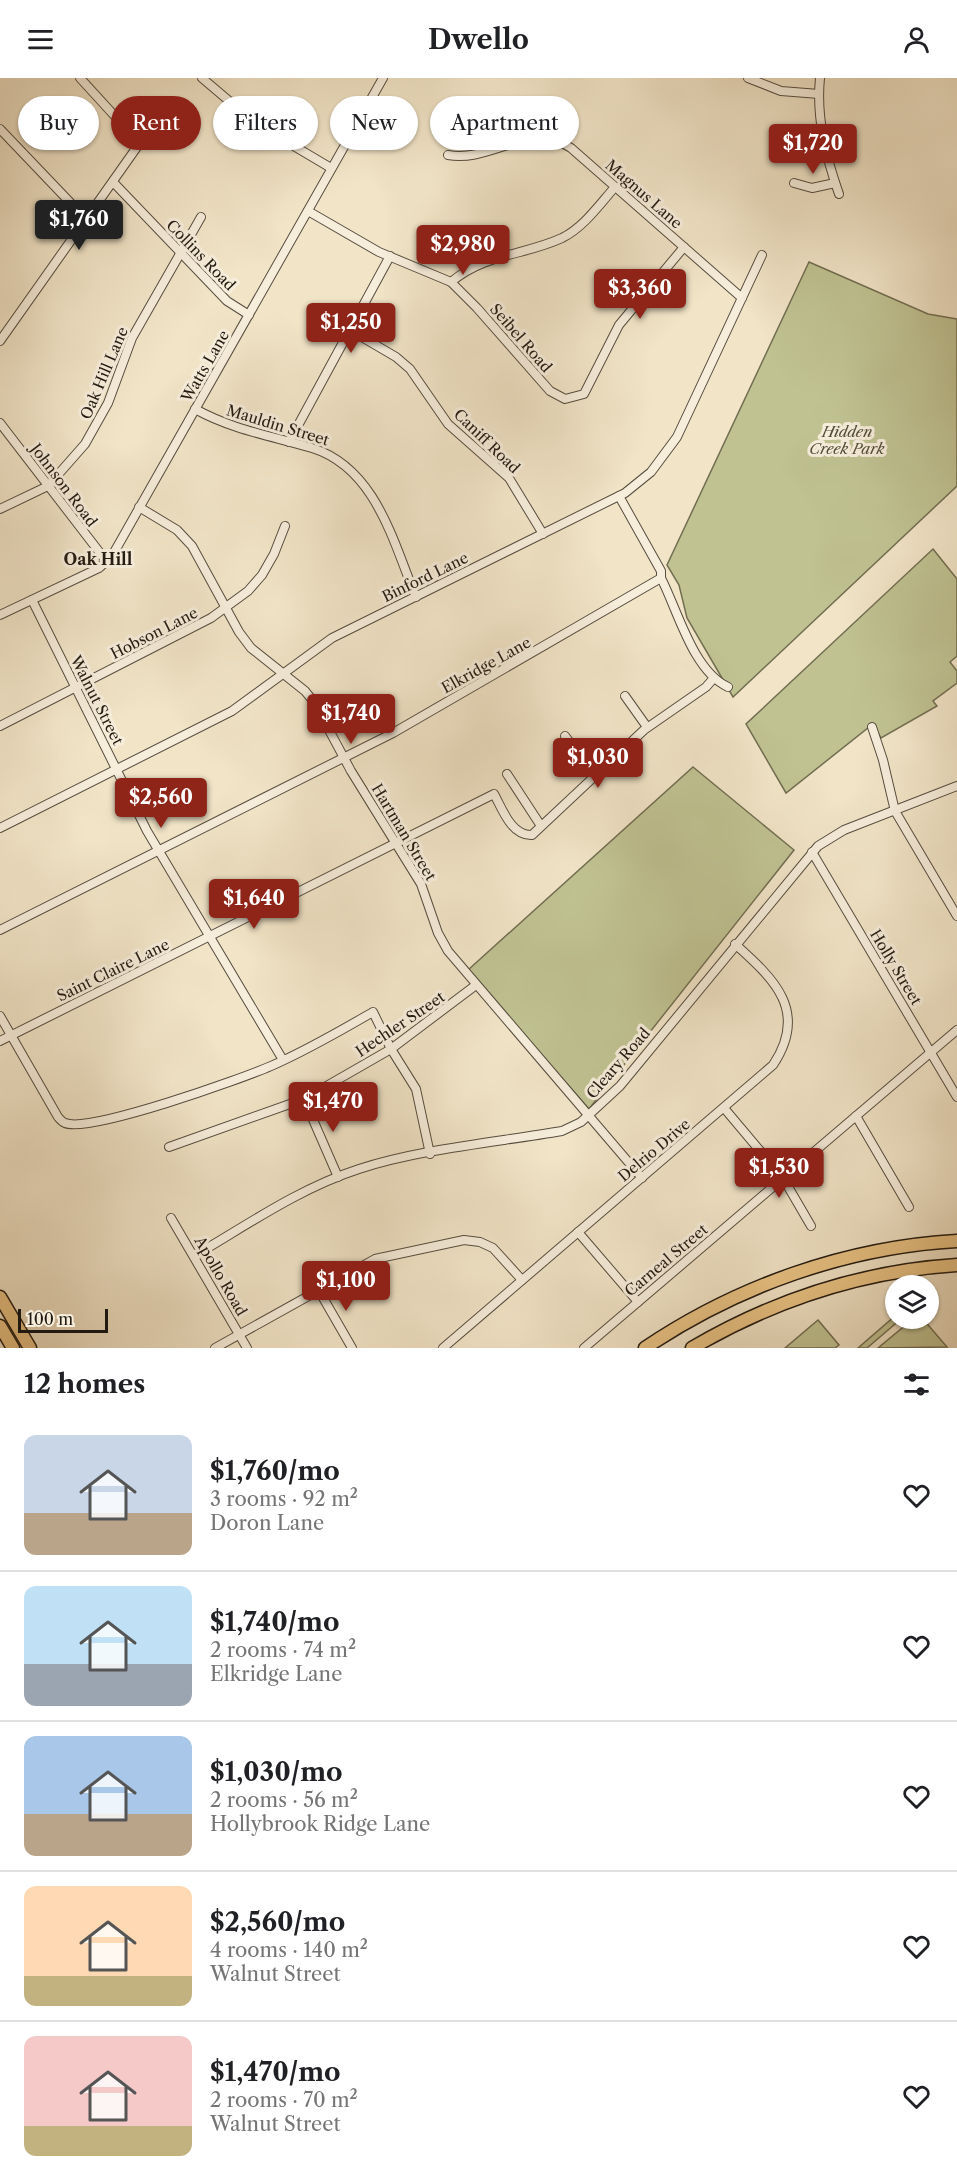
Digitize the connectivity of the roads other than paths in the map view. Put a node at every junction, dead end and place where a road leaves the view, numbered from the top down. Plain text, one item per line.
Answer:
1 (80, 78) edge
2 (202, 78) edge
3 (383, 78) edge
4 (748, 78) edge
5 (820, 78) edge
6 (819, 94) junction
7 (0, 129) edge
8 (448, 155) dead end
9 (332, 168) junction
10 (113, 182) junction
11 (794, 183) dead end
12 (835, 183) junction
13 (615, 187) junction
14 (839, 194) dead end
15 (308, 211) junction
16 (85, 218) junction
17 (201, 218) dead end
18 (684, 247) junction
19 (180, 253) junction
20 (762, 255) dead end
21 (390, 256) junction
22 (451, 282) junction
23 (742, 298) junction
24 (249, 315) junction
25 (350, 330) junction
26 (0, 341) edge
27 (195, 409) junction
28 (0, 423) edge
29 (289, 442) junction
30 (48, 486) junction
31 (619, 496) junction
32 (139, 507) junction
33 (0, 508) edge
34 (285, 526) dead end
35 (543, 534) junction
36 (107, 562) junction
37 (661, 578) junction
38 (416, 597) junction
39 (32, 600) junction
40 (226, 607) junction
41 (0, 615) edge
42 (283, 674) junction
43 (713, 679) junction
44 (728, 687) dead end
45 (76, 688) junction
46 (625, 696) dead end
47 (0, 726) edge
48 (647, 727) junction
49 (872, 727) dead end
50 (565, 736) dead end
51 (343, 758) junction
52 (117, 769) junction
53 (507, 774) dead end
54 (594, 775) junction
55 (957, 786) edge
56 (895, 811) junction
57 (541, 826) junction
58 (0, 828) edge
59 (397, 844) junction
60 (158, 850) junction
61 (812, 852) junction
62 (956, 910) edge
63 (0, 930) edge
64 (209, 938) junction
65 (735, 944) junction
66 (477, 985) junction
67 (0, 1017) edge
68 (957, 1030) edge
69 (10, 1035) junction
70 (0, 1041) edge
71 (391, 1049) junction
72 (931, 1052) junction
73 (284, 1060) junction
74 (957, 1097) edge
75 (304, 1099) junction
76 (724, 1108) junction
77 (589, 1116) junction
78 (856, 1116) junction
79 (169, 1147) dead end
80 (430, 1154) junction
81 (338, 1177) junction
82 (642, 1178) junction
83 (783, 1178) junction
84 (909, 1207) dead end
85 (171, 1218) dead end
86 (811, 1226) dead end
87 (578, 1232) junction
88 (957, 1241) edge
89 (194, 1256) junction
90 (957, 1264) edge
91 (522, 1280) junction
92 (318, 1289) junction
93 (0, 1297) edge
94 (638, 1302) junction
95 (0, 1326) edge
96 (239, 1335) junction
97 (13, 1348) edge
98 (30, 1348) edge
99 (215, 1348) edge
100 (247, 1348) edge
101 (352, 1348) edge
102 (443, 1348) edge
103 (584, 1348) edge
104 (645, 1348) edge
105 (692, 1348) edge

1 - 10 street
2 - 9 street
3 - 9 street, Watts Lane
4 - 6 street
5 - 6 street
6 - 12 street
7 - 16 street
8 - 13 street, Magnus Lane
9 - 15 street, Watts Lane
10 - 16 street
10 - 19 street, Collins Road
11 - 12 street
12 - 14 street
13 - 18 street, Magnus Lane
13 - 22 street
15 - 21 street, Seibel Road
15 - 24 street, Watts Lane
16 - 26 street
17 - 19 street, Oak Hill Lane
18 - 22 street, Seibel Road
18 - 23 street, Magnus Lane
19 - 24 street, Collins Road
19 - 30 street, Oak Hill Lane
20 - 23 street, Binford Lane
21 - 22 street, Seibel Road
21 - 25 street
23 - 31 street, Binford Lane
24 - 27 street, Watts Lane
25 - 29 street
25 - 35 street, Caniff Road
27 - 29 street, Mauldin Street
27 - 32 street, Watts Lane
28 - 30 street, Johnson Road
29 - 38 street, Mauldin Street
30 - 33 street, Oak Hill Lane
30 - 36 street, Johnson Road
31 - 35 street, Binford Lane
31 - 37 street
32 - 36 street, Watts Lane
32 - 40 street, Hartman Street
34 - 40 street, Hobson Lane
35 - 38 street, Binford Lane
36 - 39 street
37 - 43 street
37 - 51 street, Elkridge Lane
38 - 42 street, Binford Lane
39 - 41 street
39 - 45 street, Walnut Street
40 - 42 street, Hartman Street
40 - 45 street, Hobson Lane
42 - 51 street, Hartman Street
42 - 52 street, Binford Lane
43 - 44 street
43 - 48 street
45 - 47 street, Hobson Lane
45 - 52 street, Walnut Street
46 - 48 street
48 - 54 street
49 - 56 street
50 - 54 street
51 - 59 street, Hartman Street
51 - 60 street, Elkridge Lane
52 - 58 street, Binford Lane
52 - 60 street, Walnut Street
53 - 57 street
54 - 57 street
55 - 56 street, Cleary Road
56 - 61 street, Cleary Road
56 - 62 street
57 - 59 street, Saint Claire Lane
59 - 64 street, Saint Claire Lane
59 - 66 street, Hartman Street
60 - 63 street, Elkridge Lane
60 - 64 street, Walnut Street
61 - 65 street, Cleary Road
61 - 72 street, Holly Street
64 - 69 street, Saint Claire Lane
64 - 73 street, Walnut Street
65 - 76 street, Delrio Drive
65 - 77 street, Cleary Road
66 - 71 street, Hechler Street
66 - 77 street, Hartman Street
67 - 69 street
68 - 72 street, Carneal Street
69 - 70 street, Saint Claire Lane
69 - 73 street
71 - 73 street
71 - 75 street, Hechler Street
71 - 80 street
72 - 74 street, Holly Street
72 - 78 street, Carneal Street
75 - 79 street, Hechler Street
75 - 81 street
76 - 82 street, Delrio Drive
76 - 83 street
77 - 80 street, Cleary Road
77 - 82 street, Hartman Street
78 - 83 street, Carneal Street
78 - 84 street
80 - 81 street, Cleary Road
81 - 89 street, Cleary Road
82 - 87 street, Delrio Drive
83 - 86 street
83 - 94 street, Carneal Street
85 - 89 street, Apollo Road
87 - 91 street, Delrio Drive
87 - 94 street
88 - 104 highway
89 - 96 street, Apollo Road
90 - 105 highway
91 - 92 street
91 - 102 street, Delrio Drive
92 - 96 street
92 - 101 street
93 - 98 highway
94 - 103 street, Carneal Street
95 - 97 highway
96 - 99 street
96 - 100 street, Apollo Road

